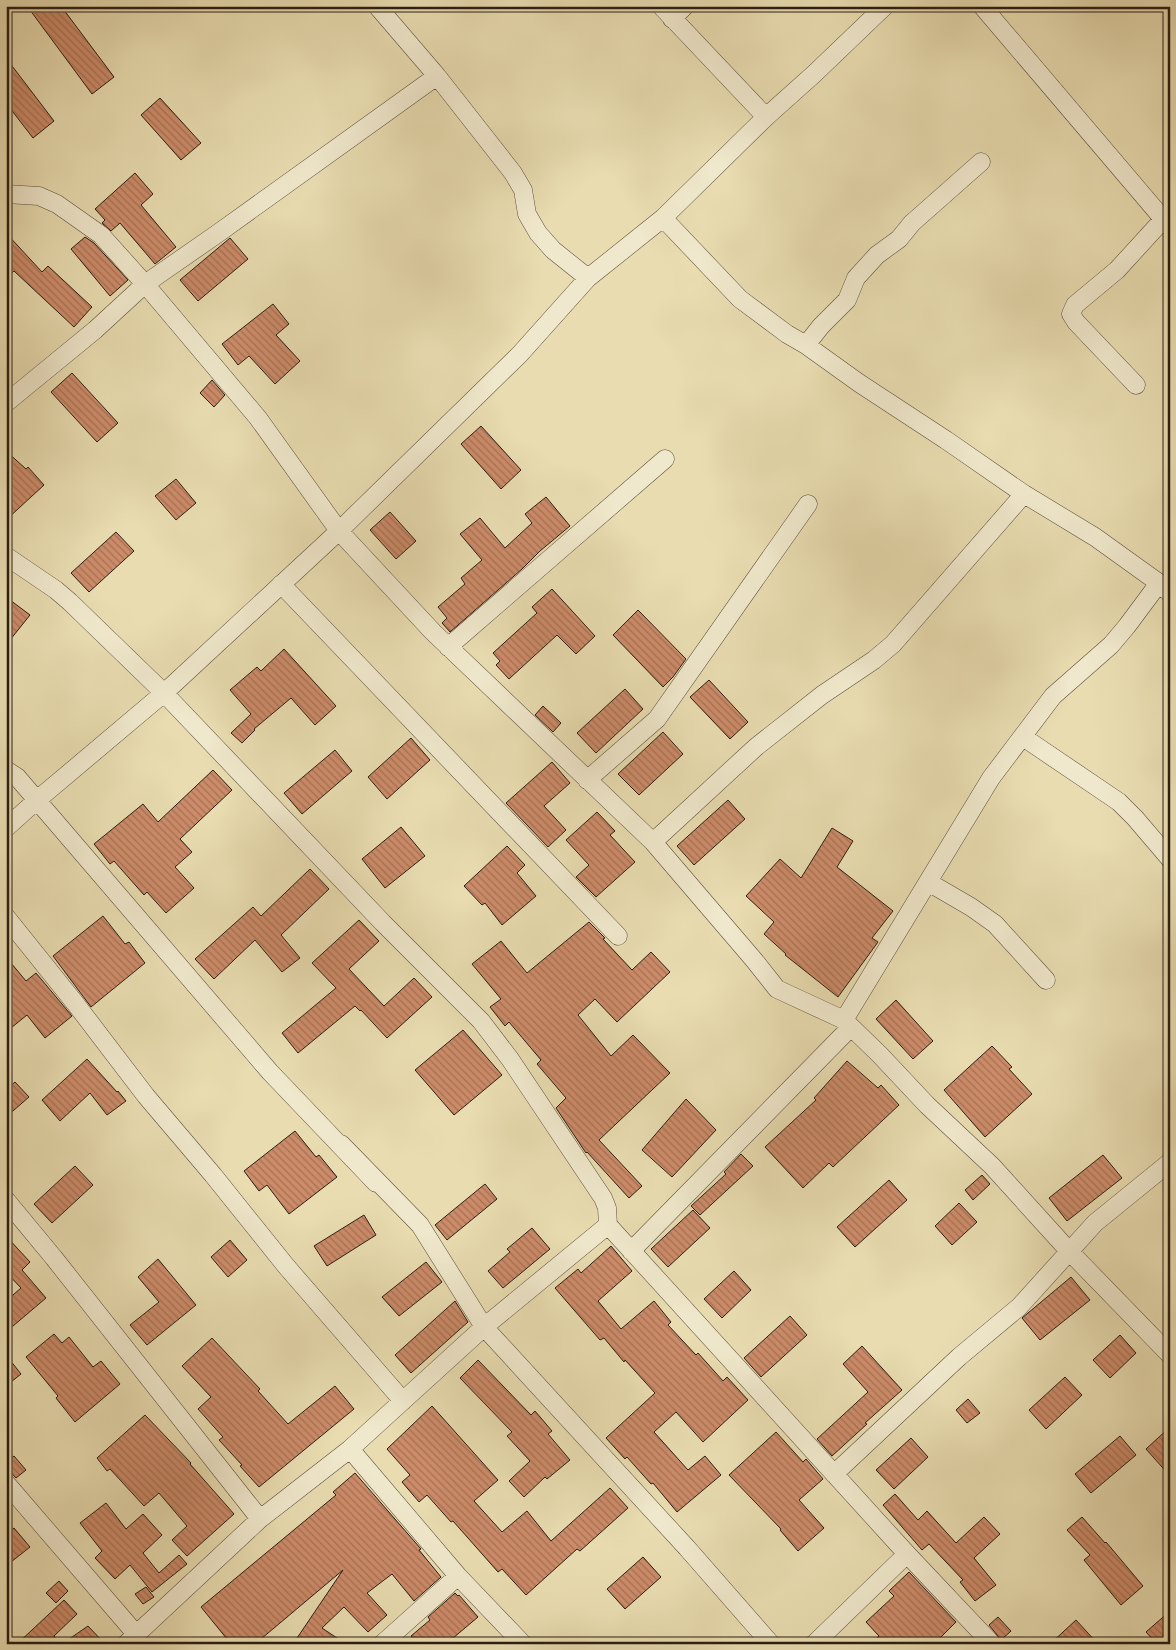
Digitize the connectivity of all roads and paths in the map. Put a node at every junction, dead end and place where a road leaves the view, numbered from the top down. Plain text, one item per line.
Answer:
1 (377, 6) edge
2 (685, 6) edge
3 (885, 6) edge
4 (982, 6) edge
5 (666, 12) edge
6 (437, 76) junction
7 (766, 117) junction
8 (981, 162) dead end
9 (6, 194) edge
10 (664, 218) junction
11 (1168, 219) edge
12 (588, 278) junction
13 (145, 284) junction
14 (806, 346) junction
15 (1136, 385) dead end
16 (6, 403) edge
17 (664, 459) dead end
18 (1024, 494) junction
19 (808, 504) dead end
20 (339, 531) junction
21 (6, 556) edge
22 (281, 584) junction
23 (1164, 588) edge
24 (448, 647) junction
25 (164, 693) junction
26 (1024, 737) junction
27 (6, 770) edge
28 (587, 780) junction
29 (37, 800) junction
30 (6, 828) edge
31 (653, 842) junction
32 (1170, 859) edge
33 (928, 882) junction
34 (6, 918) edge
35 (618, 936) dead end
36 (1046, 980) dead end
37 (847, 1024) junction
38 (1170, 1162) edge
39 (6, 1200) edge
40 (608, 1225) junction
41 (631, 1251) junction
42 (1069, 1251) junction
43 (484, 1327) junction
44 (1170, 1355) edge
45 (403, 1401) junction
46 (350, 1449) junction
47 (834, 1474) junction
48 (6, 1483) edge
49 (260, 1519) junction
50 (907, 1554) junction
51 (458, 1576) junction
52 (131, 1639) edge
53 (382, 1644) edge
54 (523, 1644) edge
55 (771, 1644) edge
56 (814, 1644) edge
57 (992, 1644) edge

1 - 6 street
2 - 5 street
3 - 7 street
4 - 11 street
5 - 7 street
6 - 12 street
6 - 13 street
7 - 10 street
8 - 14 street
9 - 13 street
10 - 12 street
10 - 14 street
11 - 15 street
12 - 20 street
13 - 16 street
13 - 20 street
14 - 18 street
17 - 24 street
18 - 23 street
18 - 31 street
19 - 28 street
20 - 22 street
20 - 24 street
21 - 25 street
22 - 25 street
22 - 35 street
23 - 26 street
24 - 28 street
25 - 29 street
25 - 40 street
26 - 32 street
26 - 33 street
27 - 29 street
28 - 31 street
29 - 30 street
29 - 43 street
31 - 37 street
33 - 36 street
33 - 37 street
34 - 45 street
37 - 41 street
37 - 42 street
38 - 42 street
39 - 49 street
40 - 41 street
40 - 43 street
41 - 47 street
42 - 44 street
42 - 47 street
43 - 45 street
43 - 55 street
45 - 46 street
46 - 49 street
46 - 51 street
47 - 50 street
48 - 52 street
49 - 52 street
50 - 56 street
50 - 57 street
51 - 53 street
51 - 54 street

